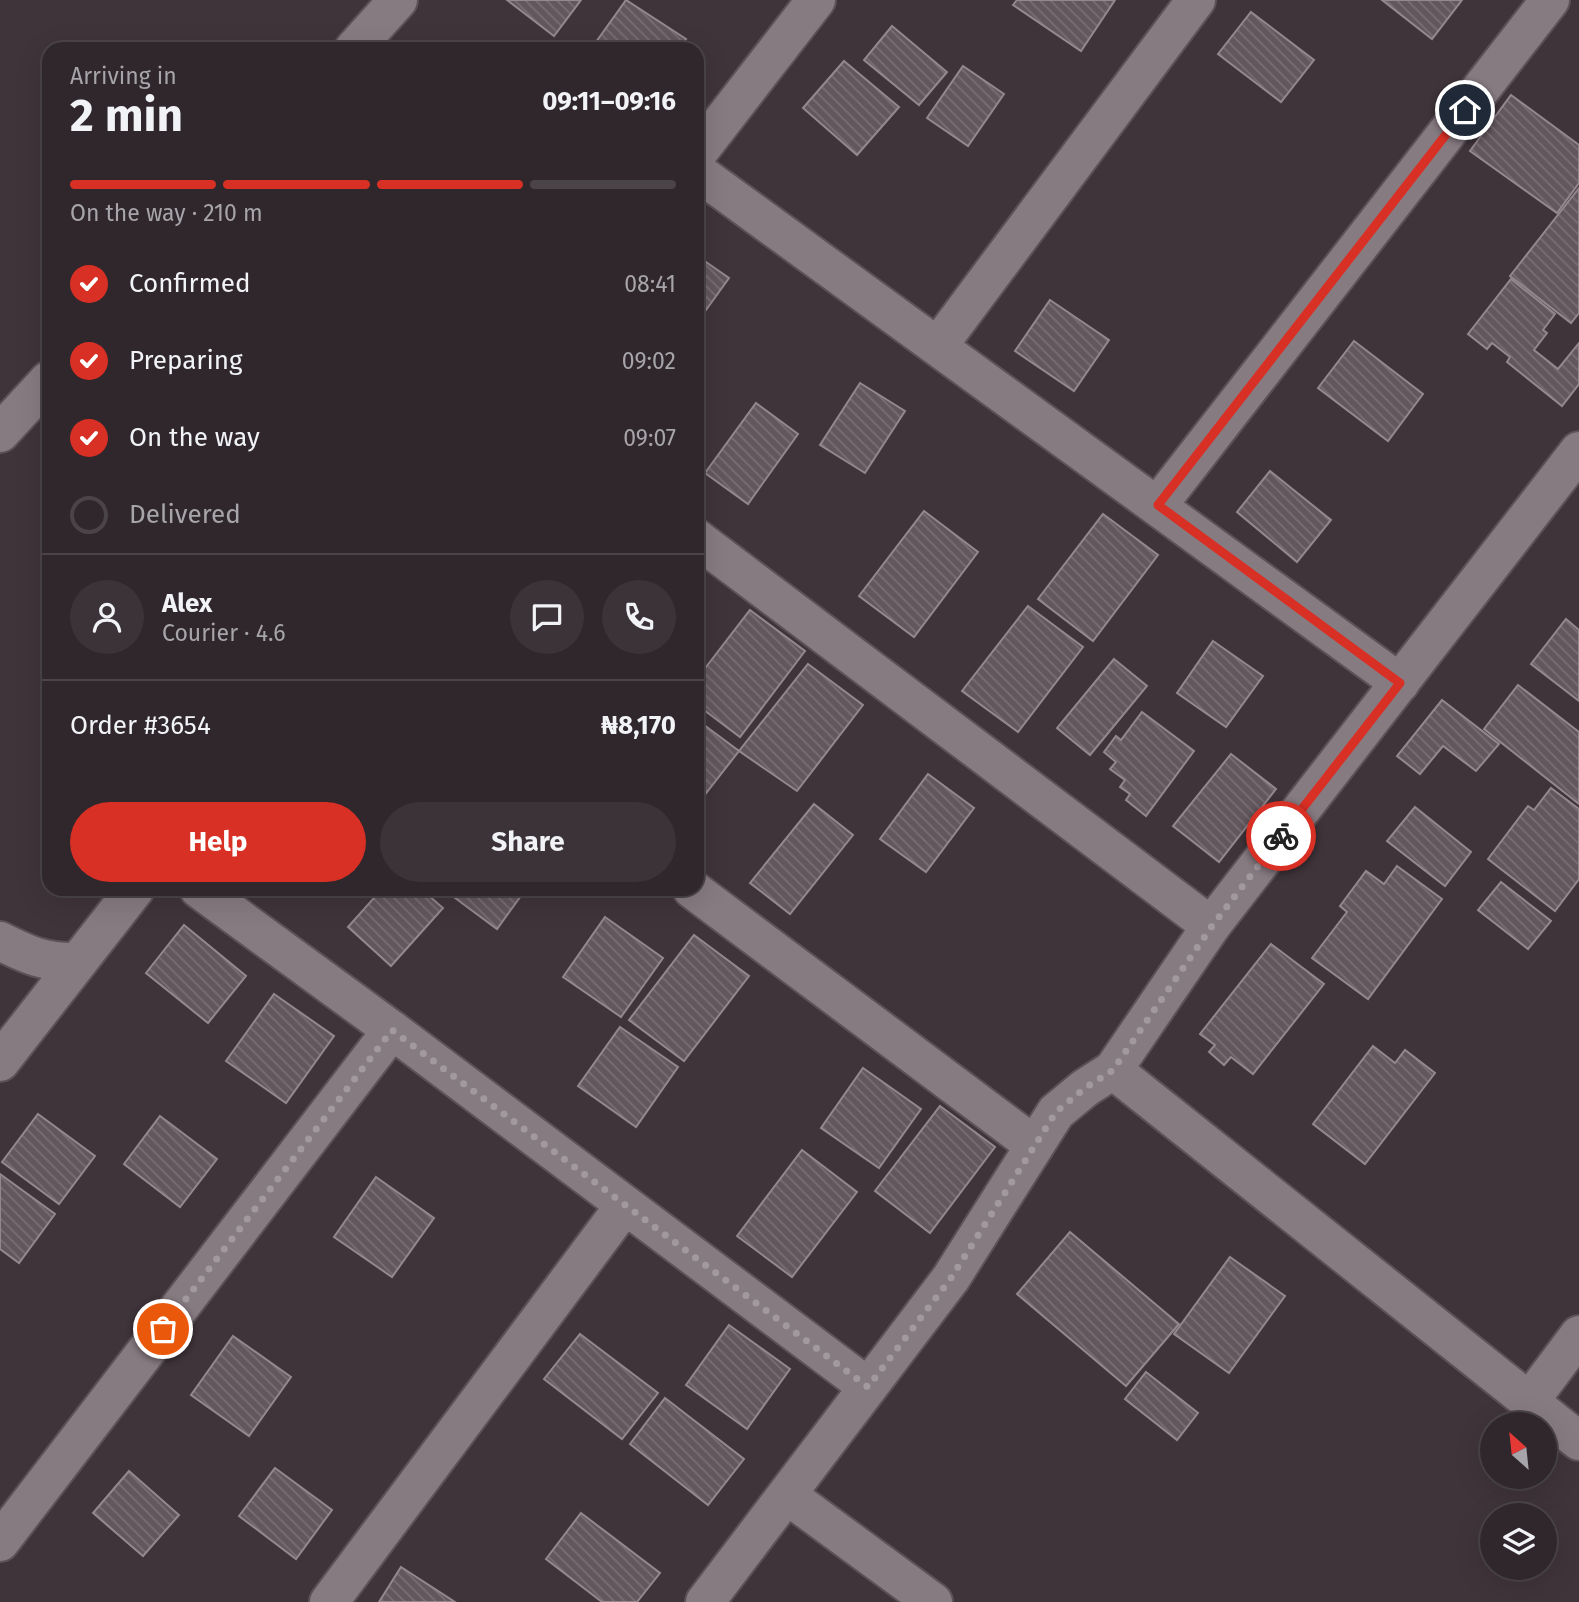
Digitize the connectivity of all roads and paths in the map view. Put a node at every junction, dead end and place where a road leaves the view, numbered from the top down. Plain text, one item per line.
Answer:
1 (398, 0) edge
2 (816, 0) edge
3 (1196, 0) edge
4 (1550, 0) edge
5 (360, 42) edge
6 (704, 145) edge
7 (704, 177) edge
8 (938, 346) junction
9 (42, 388) edge
10 (0, 433) edge
11 (1579, 451) edge
12 (1158, 505) junction
13 (704, 544) edge
14 (1400, 683) junction
15 (129, 896) edge
16 (209, 896) edge
17 (701, 896) edge
18 (1212, 926) junction
19 (0, 941) edge
20 (77, 962) junction
21 (392, 1030) junction
22 (0, 1062) edge
23 (1113, 1070) junction
24 (1034, 1144) junction
25 (625, 1205) junction
26 (1579, 1335) edge
27 (868, 1387) junction
28 (1529, 1402) junction
29 (1579, 1441) edge
30 (788, 1495) junction
31 (0, 1542) edge
32 (329, 1602) edge
33 (705, 1602) edge
34 (933, 1602) edge

1 - 5 street
2 - 6 street
3 - 8 street
4 - 12 street
7 - 8 street
8 - 12 street
9 - 10 street
11 - 14 street
12 - 14 street
13 - 18 street
14 - 18 street
15 - 20 street
16 - 21 street
17 - 24 street
18 - 23 street
19 - 20 street
20 - 22 street
21 - 25 street
21 - 31 street
23 - 24 street
23 - 28 street
24 - 27 street
25 - 27 street
25 - 32 street
26 - 28 street
27 - 30 street
28 - 29 street
30 - 33 street
30 - 34 street

